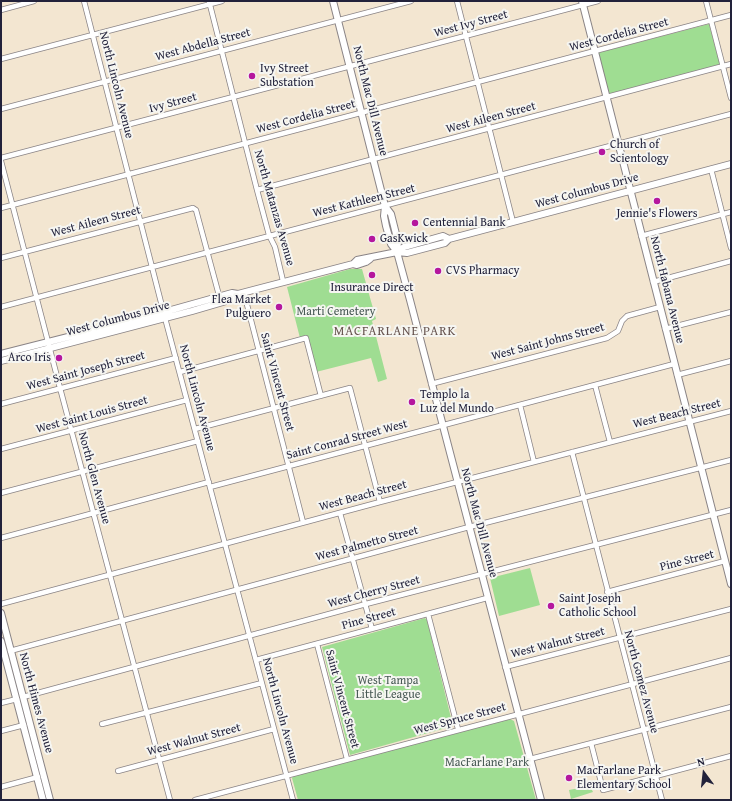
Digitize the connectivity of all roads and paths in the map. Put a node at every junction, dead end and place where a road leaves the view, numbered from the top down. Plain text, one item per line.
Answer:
1 (34, 1) edge
2 (84, 1) edge
3 (222, 1) edge
4 (333, 1) edge
5 (411, 1) edge
6 (457, 1) edge
7 (598, 1) edge
8 (706, 1) edge
9 (209, 3) edge
10 (582, 3) edge
11 (1, 10) edge
12 (731, 15) edge
13 (338, 20) junction
14 (711, 20) junction
15 (93, 35) junction
16 (466, 36) junction
17 (221, 51) junction
18 (595, 51) junction
19 (1, 59) edge
20 (731, 64) edge
21 (349, 66) junction
22 (723, 66) junction
23 (105, 82) junction
24 (478, 82) junction
25 (233, 97) junction
26 (607, 98) junction
27 (731, 98) edge
28 (1, 109) edge
29 (361, 113) junction
30 (731, 114) edge
31 (117, 128) junction
32 (490, 129) junction
33 (245, 144) junction
34 (618, 144) junction
35 (1, 159) edge
36 (373, 160) junction
37 (731, 164) edge
38 (711, 169) junction
39 (128, 174) junction
40 (502, 175) junction
41 (257, 190) junction
42 (630, 190) junction
43 (12, 205) junction
44 (385, 206) junction
45 (1, 208) edge
46 (731, 212) edge
47 (723, 214) junction
48 (140, 221) junction
49 (513, 222) junction
50 (269, 235) junction
51 (641, 236) junction
52 (731, 248) edge
53 (24, 251) junction
54 (208, 251) junction
55 (397, 252) junction
56 (1, 258) edge
57 (731, 262) edge
58 (152, 268) junction
59 (284, 281) junction
60 (653, 282) junction
61 (241, 293) junction
62 (36, 298) junction
63 (221, 299) junction
64 (1, 307) edge
65 (660, 307) junction
66 (731, 312) edge
67 (164, 315) junction
68 (665, 329) junction
69 (48, 346) junction
70 (259, 351) junction
71 (1, 354) edge
72 (176, 358) junction
73 (1, 361) edge
74 (731, 361) edge
75 (674, 364) junction
76 (180, 372) junction
77 (677, 375) junction
78 (431, 384) junction
79 (596, 385) junction
80 (60, 388) junction
81 (321, 396) junction
82 (187, 400) junction
83 (1, 404) edge
84 (520, 405) junction
85 (274, 408) junction
86 (731, 411) edge
87 (689, 422) junction
88 (442, 425) junction
89 (195, 429) junction
90 (71, 430) junction
91 (198, 441) junction
92 (610, 442) junction
93 (366, 445) junction
94 (1, 449) edge
95 (572, 452) junction
96 (731, 460) edge
97 (534, 462) junction
98 (289, 466) junction
99 (701, 468) junction
100 (82, 472) junction
101 (457, 482) junction
102 (210, 485) junction
103 (1, 493) edge
104 (584, 498) junction
105 (380, 502) junction
106 (731, 510) edge
107 (340, 512) junction
108 (93, 514) junction
109 (713, 514) junction
110 (303, 522) junction
111 (469, 527) junction
112 (1, 538) edge
113 (225, 544) junction
114 (596, 544) junction
115 (353, 558) junction
116 (725, 561) junction
117 (481, 574) junction
118 (110, 575) junction
119 (731, 584) edge
120 (237, 590) junction
121 (607, 592) junction
122 (487, 598) junction
123 (1, 604) edge
124 (366, 604) junction
125 (731, 609) edge
126 (1, 613) edge
127 (428, 614) junction
128 (122, 621) junction
129 (372, 629) junction
130 (250, 636) junction
131 (619, 638) junction
132 (1, 641) edge
133 (317, 644) junction
134 (5, 653) edge
135 (731, 658) edge
136 (256, 660) junction
137 (506, 667) junction
138 (135, 668) junction
139 (262, 683) junction
140 (632, 685) junction
141 (20, 698) junction
142 (1, 703) edge
143 (731, 707) edge
144 (147, 713) junction
145 (518, 714) junction
146 (102, 724) dead end
147 (24, 725) junction
148 (274, 729) junction
149 (458, 729) junction
150 (643, 730) junction
151 (1, 731) edge
152 (591, 743) junction
153 (731, 756) edge
154 (347, 759) junction
155 (530, 759) junction
156 (159, 760) junction
157 (118, 770) dead end
158 (287, 775) junction
159 (655, 776) junction
160 (38, 777) junction
161 (1, 787) edge
162 (43, 800) edge
163 (50, 800) edge
164 (170, 800) edge
165 (195, 800) edge
166 (293, 800) edge
167 (541, 800) edge
168 (662, 800) edge

1 - 11 street
2 - 15 street, North Lincoln Avenue
3 - 9 street
4 - 13 street, North Mac Dill Avenue
5 - 13 street, West Abdella Street
6 - 16 street
7 - 10 street, West Ivy Street
8 - 14 street
9 - 15 street
9 - 17 street, North Matanzas Avenue
10 - 16 street, West Ivy Street
10 - 18 street, North Habana Avenue
12 - 14 street, West Cordelia Street
13 - 17 street, West Abdella Street
13 - 21 street, North Mac Dill Avenue
14 - 18 street, West Cordelia Street
14 - 22 street
15 - 19 street
15 - 23 street, North Lincoln Avenue
16 - 21 street, West Ivy Street
16 - 24 street
17 - 23 street, West Abdella Street
17 - 25 street, North Matanzas Avenue
18 - 24 street, West Cordelia Street
18 - 26 street, North Habana Avenue
20 - 22 street, West Aileen Street
21 - 25 street, Ivy Street
21 - 29 street, North Mac Dill Avenue
22 - 26 street, West Aileen Street
22 - 27 street
23 - 28 street, West Abdella Street
23 - 31 street, North Lincoln Avenue
24 - 29 street, West Cordelia Street
24 - 32 street
25 - 31 street, Ivy Street
25 - 33 street, North Matanzas Avenue
26 - 32 street, West Aileen Street
26 - 34 street, North Habana Avenue
29 - 33 street, West Cordelia Street
29 - 36 street, North Mac Dill Avenue
30 - 34 street, West Kathleen Street
31 - 35 street, Ivy Street
31 - 39 street, North Lincoln Avenue
32 - 36 street, West Aileen Street
32 - 40 street
33 - 39 street, West Cordelia Street
33 - 41 street, North Matanzas Avenue
34 - 40 street, West Kathleen Street
34 - 42 street, North Habana Avenue
35 - 43 street, North Glen Avenue
36 - 41 street, West Aileen Street
36 - 44 street, North Mac Dill Avenue
37 - 38 street, West Columbus Drive
38 - 42 street, West Columbus Drive
38 - 47 street
39 - 43 street, West Cordelia Street
39 - 48 street, North Lincoln Avenue
40 - 44 street, West Kathleen Street
40 - 49 street
41 - 50 street, North Matanzas Avenue
42 - 49 street, West Columbus Drive
42 - 51 street, North Habana Avenue
43 - 45 street, West Cordelia Street
43 - 53 street, North Glen Avenue
44 - 50 street, West Kathleen Street
44 - 55 street, North Mac Dill Avenue
46 - 47 street
47 - 51 street
47 - 52 street
48 - 53 street, West Aileen Street
48 - 54 street, West Aileen Street
48 - 58 street, North Lincoln Avenue
49 - 55 street, West Columbus Drive
50 - 54 street, West Kathleen Street
50 - 59 street, North Matanzas Avenue
51 - 60 street, North Habana Avenue
53 - 56 street, West Aileen Street
53 - 62 street, North Glen Avenue
54 - 58 street, West Kathleen Street
54 - 63 street
55 - 59 street, West Columbus Drive
55 - 78 street, North Mac Dill Avenue
57 - 60 street
58 - 62 street, West Kathleen Street
58 - 67 street, North Lincoln Avenue
59 - 61 street, West Columbus Drive
60 - 65 street, North Habana Avenue
61 - 63 street, West Columbus Drive
61 - 70 street, Saint Vincent Street
62 - 64 street, West Kathleen Street
62 - 69 street, North Glen Avenue
63 - 67 street, West Columbus Drive
65 - 68 street, North Habana Avenue
65 - 78 street, West Saint Johns Street
66 - 68 street
67 - 69 street, West Columbus Drive
67 - 72 street, North Lincoln Avenue
68 - 75 street, North Habana Avenue
69 - 71 street, West Columbus Drive
69 - 73 street, West Columbus Drive
69 - 80 street, North Glen Avenue
70 - 76 street
70 - 81 street
70 - 85 street, Saint Vincent Street
72 - 76 street, North Lincoln Avenue
72 - 80 street, West Saint Joseph Street
74 - 77 street
75 - 77 street, North Habana Avenue
75 - 79 street, Saint Conrad Street West
76 - 82 street, North Lincoln Avenue
77 - 87 street, North Habana Avenue
78 - 88 street, North Mac Dill Avenue
79 - 84 street, Saint Conrad Street West
79 - 92 street
80 - 83 street, West Saint Joseph Street
80 - 90 street, North Glen Avenue
81 - 85 street
81 - 93 street
82 - 89 street, North Lincoln Avenue
82 - 90 street, West Saint Louis Street
84 - 88 street, Saint Conrad Street West
84 - 97 street
85 - 89 street
85 - 98 street, Saint Vincent Street
86 - 87 street, West Beach Street
87 - 92 street, West Beach Street
87 - 99 street, North Habana Avenue
88 - 93 street, Saint Conrad Street West
88 - 101 street, North Mac Dill Avenue
89 - 91 street, North Lincoln Avenue
90 - 94 street, West Saint Louis Street
90 - 100 street, North Glen Avenue
91 - 100 street
91 - 102 street, North Lincoln Avenue
92 - 95 street, West Beach Street
93 - 98 street, Saint Conrad Street West
93 - 105 street
95 - 97 street, West Beach Street
95 - 104 street, North Gomez Avenue
96 - 99 street, West Palmetto Street
97 - 101 street, West Beach Street
98 - 102 street, Saint Conrad Street West
98 - 110 street, Saint Vincent Street
99 - 104 street, West Palmetto Street
99 - 109 street, North Habana Avenue
100 - 103 street
100 - 108 street, North Glen Avenue
101 - 105 street, West Beach Street
101 - 111 street, North Mac Dill Avenue
102 - 108 street, Saint Conrad Street West
102 - 113 street, North Lincoln Avenue
104 - 111 street, West Palmetto Street
104 - 114 street, North Gomez Avenue
105 - 107 street, West Beach Street
106 - 109 street, West Cherry Street
107 - 110 street, West Beach Street
107 - 115 street
108 - 112 street, Saint Conrad Street West
108 - 118 street, North Glen Avenue
109 - 114 street, West Cherry Street
109 - 116 street, North Habana Avenue
110 - 113 street, West Beach Street
111 - 115 street, West Palmetto Street
111 - 117 street, North Mac Dill Avenue
113 - 118 street, West Beach Street
113 - 120 street, North Lincoln Avenue
114 - 117 street, West Cherry Street
114 - 121 street, North Gomez Avenue
115 - 120 street, West Palmetto Street
115 - 124 street
116 - 119 street, North Habana Avenue
116 - 121 street, Pine Street
117 - 122 street, North Mac Dill Avenue
117 - 124 street, West Cherry Street
118 - 123 street, West Beach Street
118 - 128 street, North Glen Avenue
120 - 128 street, West Palmetto Street
120 - 130 street, North Lincoln Avenue
121 - 131 street, North Gomez Avenue
122 - 127 street, Pine Street
122 - 137 street, North Mac Dill Avenue
124 - 129 street
124 - 130 street, West Cherry Street
125 - 131 street, West Walnut Street
126 - 134 street, North Himes Avenue
127 - 129 street, Pine Street
127 - 149 street
128 - 134 street, West Palmetto Street
128 - 138 street, North Glen Avenue
129 - 133 street, Pine Street
130 - 136 street, North Lincoln Avenue
130 - 138 street, West Cherry Street
131 - 137 street, West Walnut Street
131 - 140 street, North Gomez Avenue
132 - 134 street, North Himes Avenue
133 - 136 street, Pine Street
133 - 154 street, Saint Vincent Street
134 - 141 street
135 - 140 street, West Spruce Street
136 - 139 street, North Lincoln Avenue
137 - 145 street, North Mac Dill Avenue
138 - 141 street, West Cherry Street
138 - 144 street, North Glen Avenue
139 - 144 street
139 - 148 street, North Lincoln Avenue
140 - 145 street, West Spruce Street
140 - 150 street, North Gomez Avenue
141 - 142 street, West Cherry Street
141 - 147 street, North Himes Avenue
141 - 163 street, North Himes Avenue
143 - 150 street
144 - 146 street
144 - 156 street, North Glen Avenue
145 - 149 street, West Spruce Street
145 - 155 street, North Mac Dill Avenue
147 - 151 street
147 - 160 street, North Himes Avenue
148 - 156 street, West Walnut Street
148 - 158 street, North Lincoln Avenue
149 - 154 street, West Spruce Street
150 - 152 street
150 - 159 street, North Gomez Avenue
152 - 155 street
152 - 159 street
153 - 159 street
154 - 158 street, West Spruce Street
155 - 167 street, North Mac Dill Avenue
156 - 157 street, West Walnut Street
156 - 164 street, North Glen Avenue
158 - 165 street, West Spruce Street
158 - 166 street, North Lincoln Avenue
159 - 168 street, North Gomez Avenue
160 - 161 street
160 - 162 street, North Himes Avenue

